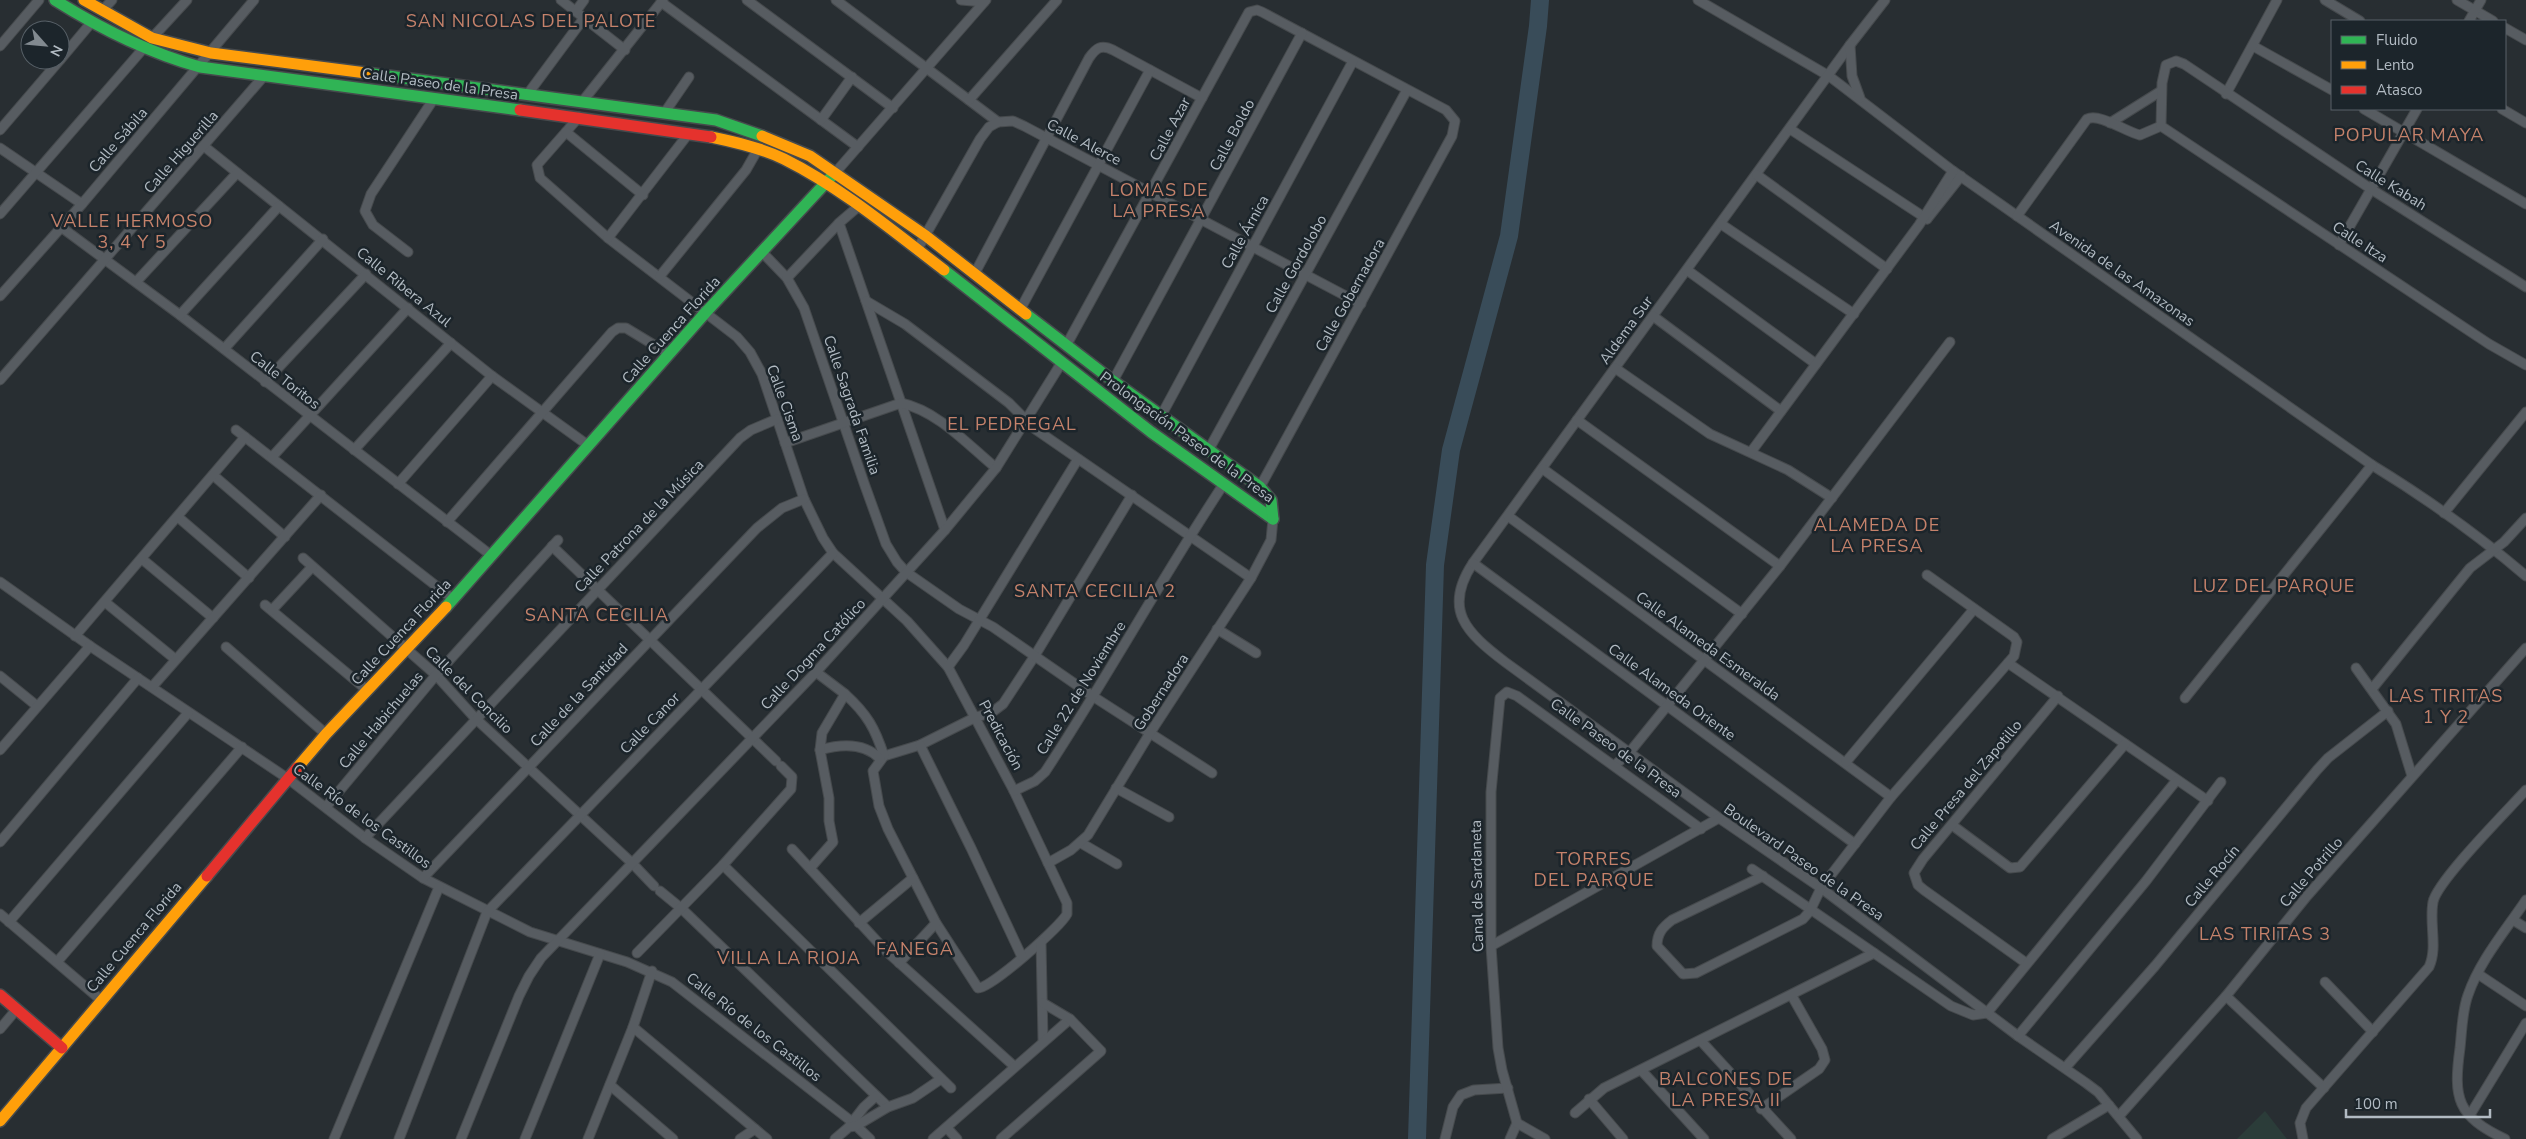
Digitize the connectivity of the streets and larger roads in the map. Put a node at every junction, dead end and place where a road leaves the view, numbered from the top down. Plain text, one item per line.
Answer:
1 (39, 0) edge
2 (55, 0) edge
3 (84, 0) edge
4 (112, 0) edge
5 (187, 0) edge
6 (254, 0) edge
7 (561, 0) edge
8 (584, 0) edge
9 (747, 0) edge
10 (836, 0) edge
11 (961, 0) edge
12 (1057, 0) edge
13 (1698, 0) edge
14 (1885, 0) edge
15 (2277, 0) edge
16 (2325, 0) edge
17 (2457, 0) edge
18 (2481, 0) edge
19 (662, 1) edge
20 (985, 1) edge
21 (102, 11) junction
22 (576, 11) junction
23 (2475, 11) junction
24 (584, 18) junction
25 (2358, 20) edge
26 (2470, 20) edge
27 (2491, 20) edge
28 (91, 23) junction
29 (2506, 29) edge
30 (1302, 33) junction
31 (152, 38) junction
32 (2526, 40) edge
33 (1850, 45) junction
34 (0, 46) edge
35 (2253, 46) junction
36 (70, 48) edge
37 (142, 50) junction
38 (625, 50) junction
39 (211, 53) junction
40 (1353, 61) junction
41 (200, 66) junction
42 (927, 68) junction
43 (51, 70) edge
44 (1150, 70) junction
45 (370, 74) junction
46 (264, 76) junction
47 (1829, 76) junction
48 (689, 77) dead end
49 (852, 77) junction
50 (311, 81) junction
51 (435, 83) junction
52 (2331, 89) edge
53 (1408, 90) junction
54 (2161, 91) junction
55 (384, 92) junction
56 (2226, 94) junction
57 (527, 95) junction
58 (1202, 98) junction
59 (1860, 98) junction
60 (434, 100) junction
61 (969, 100) junction
62 (582, 102) junction
63 (893, 108) junction
64 (2366, 110) edge
65 (2416, 110) edge
66 (2504, 110) edge
67 (664, 112) junction
68 (579, 117) junction
69 (820, 120) junction
70 (998, 122) junction
71 (2110, 122) junction
72 (2526, 123) edge
73 (2161, 126) junction
74 (1790, 129) junction
75 (0, 130) edge
76 (566, 132) junction
77 (2403, 132) junction
78 (689, 133) junction
79 (1045, 137) junction
80 (205, 147) junction
81 (858, 147) junction
82 (0, 148) edge
83 (758, 149) junction
84 (1097, 165) junction
85 (36, 172) junction
86 (237, 173) junction
87 (836, 173) junction
88 (1957, 174) junction
89 (1757, 176) junction
90 (826, 182) junction
91 (2371, 189) junction
92 (1150, 193) junction
93 (643, 195) junction
94 (82, 204) junction
95 (2526, 204) edge
96 (860, 205) junction
97 (279, 206) junction
98 (0, 214) edge
99 (2017, 216) junction
100 (1923, 220) junction
101 (1201, 221) junction
102 (839, 223) junction
103 (1721, 224) junction
104 (61, 227) junction
105 (926, 236) junction
106 (608, 238) junction
107 (323, 240) junction
108 (2339, 245) junction
109 (1252, 247) junction
110 (917, 250) junction
111 (408, 252) dead end
112 (762, 252) junction
113 (105, 259) junction
114 (1887, 269) junction
115 (1687, 270) junction
116 (975, 273) junction
117 (366, 274) junction
118 (1307, 275) junction
119 (660, 276) junction
120 (788, 278) junction
121 (136, 282) junction
122 (2526, 286) edge
123 (0, 296) edge
124 (866, 301) junction
125 (1361, 304) junction
126 (408, 308) junction
127 (1021, 308) junction
128 (706, 312) junction
129 (1854, 314) junction
130 (180, 315) junction
131 (1653, 316) junction
132 (451, 342) junction
133 (1950, 342) dead end
134 (1067, 344) junction
135 (224, 349) junction
136 (669, 354) junction
137 (1062, 362) junction
138 (1816, 364) junction
139 (2526, 365) edge
140 (1615, 368) junction
141 (492, 376) junction
142 (0, 380) edge
143 (1113, 380) junction
144 (265, 382) junction
145 (902, 403) junction
146 (1781, 411) junction
147 (2526, 412) edge
148 (542, 413) junction
149 (309, 415) junction
150 (1160, 416) junction
151 (778, 419) junction
152 (1577, 420) junction
153 (1027, 421) junction
154 (843, 422) junction
155 (236, 430) dead end
156 (246, 437) junction
157 (785, 444) junction
158 (590, 446) junction
159 (354, 450) junction
160 (1208, 451) junction
161 (1751, 452) junction
162 (272, 457) junction
163 (1078, 459) junction
164 (2372, 465) junction
165 (996, 468) junction
166 (1543, 469) junction
167 (213, 475) junction
168 (398, 484) junction
169 (1223, 486) junction
170 (1260, 487) junction
171 (321, 495) junction
172 (1132, 496) junction
173 (1832, 498) junction
174 (804, 500) junction
175 (2444, 512) junction
176 (1508, 516) junction
177 (178, 518) junction
178 (2526, 518) edge
179 (1273, 519) junction
180 (447, 522) junction
181 (945, 530) junction
182 (1190, 534) junction
183 (285, 537) junction
184 (2493, 548) junction
185 (833, 553) junction
186 (492, 556) junction
187 (304, 558) dead end
188 (142, 559) junction
189 (1473, 564) junction
190 (1780, 566) junction
191 (312, 567) junction
192 (906, 572) junction
193 (1928, 575) dead end
194 (2526, 576) edge
195 (249, 578) junction
196 (1251, 578) junction
197 (0, 582) edge
198 (597, 590) junction
199 (453, 599) junction
200 (883, 600) junction
201 (105, 602) junction
202 (1460, 606) joint
203 (1974, 609) junction
204 (1742, 614) junction
205 (213, 618) junction
206 (979, 620) junction
207 (1217, 629) junction
208 (76, 636) junction
209 (650, 641) junction
210 (90, 646) junction
211 (226, 647) dead end
212 (406, 648) junction
213 (2526, 648) edge
214 (1256, 652) dead end
215 (1034, 657) junction
216 (175, 659) junction
217 (1703, 660) junction
218 (2008, 663) junction
219 (948, 667) junction
220 (2356, 668) dead end
221 (816, 672) junction
222 (436, 675) junction
223 (0, 676) edge
224 (138, 678) junction
225 (152, 688) junction
226 (2372, 689) junction
227 (366, 690) junction
228 (700, 690) junction
229 (1512, 693) joint
230 (845, 694) junction
231 (2058, 696) junction
232 (1094, 697) junction
233 (2185, 698) dead end
234 (1667, 705) junction
235 (37, 706) junction
236 (2388, 711) junction
237 (188, 713) junction
238 (976, 717) junction
239 (475, 718) junction
240 (1150, 733) junction
241 (326, 734) junction
242 (752, 739) junction
243 (2125, 744) junction
244 (920, 745) junction
245 (242, 747) junction
246 (0, 750) edge
247 (820, 750) junction
248 (1629, 753) junction
249 (882, 758) junction
250 (1846, 762) junction
251 (1615, 765) junction
252 (530, 768) junction
253 (1212, 773) dead end
254 (2412, 776) junction
255 (287, 778) junction
256 (2176, 781) junction
257 (2221, 782) dead end
258 (1116, 788) junction
259 (2526, 790) edge
260 (1014, 791) junction
261 (1891, 798) junction
262 (2208, 801) junction
263 (326, 807) junction
264 (580, 816) junction
265 (1169, 817) dead end
266 (1719, 818) junction
267 (1952, 826) junction
268 (1701, 829) junction
269 (364, 838) junction
270 (0, 842) edge
271 (1081, 843) junction
272 (1855, 844) junction
273 (792, 849) dead end
274 (632, 863) junction
275 (1048, 863) junction
276 (1117, 864) dead end
277 (723, 865) junction
278 (811, 866) junction
279 (1752, 869) dead end
280 (1763, 876) junction
281 (423, 878) junction
282 (912, 878) junction
283 (438, 887) junction
284 (1821, 888) junction
285 (2526, 900) edge
286 (682, 909) junction
287 (1810, 911) junction
288 (487, 912) junction
289 (0, 914) edge
290 (2513, 920) junction
291 (9, 922) junction
292 (859, 923) junction
293 (936, 923) junction
294 (2526, 928) edge
295 (555, 941) junction
296 (1041, 942) junction
297 (1491, 946) junction
298 (637, 953) dead end
299 (1874, 953) junction
300 (600, 954) junction
301 (1022, 957) junction
302 (57, 962) junction
303 (899, 963) junction
304 (2026, 963) junction
305 (652, 971) junction
306 (2478, 974) junction
307 (2325, 982) dead end
308 (0, 996) edge
309 (1792, 996) junction
310 (2226, 996) junction
311 (101, 1000) junction
312 (1043, 1003) junction
313 (2526, 1006) edge
314 (16, 1010) junction
315 (1987, 1013) junction
316 (1070, 1018) junction
317 (2526, 1022) edge
318 (633, 1027) junction
319 (0, 1029) edge
320 (2373, 1032) junction
321 (2018, 1036) junction
322 (1042, 1040) junction
323 (1701, 1041) junction
324 (62, 1048) junction
325 (1014, 1066) junction
326 (2065, 1068) junction
327 (1642, 1071) junction
328 (941, 1079) junction
329 (610, 1086) junction
330 (950, 1088) dead end
331 (1508, 1088) junction
332 (2324, 1088) junction
333 (876, 1096) junction
334 (1589, 1099) junction
335 (2109, 1105) junction
336 (888, 1107) junction
337 (1761, 1109) junction
338 (1575, 1113) dead end
339 (2470, 1115) junction
340 (2119, 1116) junction
341 (0, 1120) edge
342 (1517, 1123) junction
343 (852, 1124) junction
344 (947, 1128) junction
345 (755, 1129) junction
346 (334, 1139) edge
347 (399, 1139) edge
348 (461, 1139) edge
349 (525, 1139) edge
350 (591, 1139) edge
351 (673, 1139) edge
352 (740, 1139) edge
353 (767, 1139) edge
354 (835, 1139) edge
355 (870, 1139) edge
356 (933, 1139) edge
357 (957, 1139) edge
358 (1001, 1139) edge
359 (1445, 1139) edge
360 (1510, 1139) edge
361 (1545, 1139) edge
362 (1623, 1139) edge
363 (1704, 1139) edge
364 (1791, 1139) edge
365 (2052, 1139) edge
366 (2137, 1139) edge
367 (2302, 1139) edge
368 (2505, 1139) edge

1 - 34 street
2 - 28 street, Calle Paseo de la Presa
3 - 21 street, Calle Paseo de la Presa
4 - 21 street
5 - 31 street
6 - 39 street, Calle Sábila
7 - 22 street
8 - 22 street
9 - 49 street
10 - 42 street, Calle Alerce
11 - 20 street
12 - 61 street
13 - 47 street, Avenida de las Amazonas
14 - 33 street, Aldema Sur
15 - 35 street
16 - 25 street
17 - 23 street
18 - 23 street
19 - 38 street
19 - 69 street
20 - 42 street
21 - 31 street, Calle Paseo de la Presa
22 - 24 street
23 - 26 street
23 - 27 street
24 - 38 street
24 - 57 street
28 - 36 street
28 - 37 street, Calle Paseo de la Presa
29 - 32 street
30 - 40 street
30 - 58 street, Calle Azar
30 - 101 street, Calle Boldo
31 - 39 street, Calle Paseo de la Presa
33 - 47 street, Aldema Sur
33 - 59 street
35 - 52 street
35 - 56 street
37 - 41 street, Calle Paseo de la Presa
37 - 85 street
38 - 62 street
39 - 41 street, Calle Sábila
39 - 45 street, Calle Paseo de la Presa
40 - 53 street
40 - 109 street, Calle Árnica
41 - 46 street, Calle Paseo de la Presa
41 - 94 street, Calle Sábila
42 - 61 street, Calle Alerce
42 - 63 street
43 - 75 street
44 - 58 street
44 - 79 street
44 - 84 street
45 - 50 street
45 - 51 street, Calle Paseo de la Presa
46 - 50 street, Calle Paseo de la Presa
46 - 80 street, Calle Higuerilla
47 - 59 street, Avenida de las Amazonas
47 - 74 street, Aldema Sur
48 - 67 street
49 - 63 street
49 - 69 street
50 - 55 street, Calle Paseo de la Presa
51 - 55 street
51 - 57 street, Calle Paseo de la Presa
53 - 118 street, Calle Gordolobo
53 - 125 street, Calle Gobernadora
54 - 56 street, Calle Kabah
54 - 71 street
54 - 73 street
55 - 60 street, Calle Paseo de la Presa
56 - 91 street, Calle Kabah
57 - 62 street, Calle Paseo de la Presa
58 - 92 street, Calle Azar
59 - 88 street, Avenida de las Amazonas
60 - 68 street, Calle Paseo de la Presa
60 - 111 street
61 - 70 street, Calle Alerce
62 - 67 street, Calle Paseo de la Presa
63 - 81 street
64 - 77 street
65 - 77 street
66 - 72 street
67 - 87 street, Calle Paseo de la Presa
68 - 76 street
68 - 78 street, Calle Paseo de la Presa
69 - 81 street
70 - 79 street, Calle Alerce
70 - 105 street
71 - 73 street
71 - 99 street
73 - 108 street, Calle Itza
74 - 89 street, Aldema Sur
74 - 100 street
76 - 93 street
76 - 106 street, Calle Cisma
77 - 91 street
77 - 95 street
78 - 83 street, Calle Paseo de la Presa
78 - 93 street
79 - 84 street, Calle Alerce
79 - 116 street
80 - 86 street, Calle Ribera Azul
80 - 113 street, Calle Higuerilla
81 - 87 street
82 - 85 street
83 - 90 street, Calle Paseo de la Presa
83 - 119 street
84 - 92 street, Calle Alerce
84 - 127 street
85 - 94 street
85 - 98 street
86 - 97 street, Calle Ribera Azul
86 - 121 street
87 - 90 street, Calle Cuenca Florida
87 - 105 street, Prolongación Paseo de la Presa
88 - 99 street, Avenida de las Amazonas
88 - 100 street
89 - 103 street, Aldema Sur
89 - 114 street
90 - 96 street, Prolongación Paseo de la Presa
90 - 112 street, Calle Cuenca Florida
91 - 108 street
91 - 122 street, Calle Kabah
92 - 101 street, Calle Alerce
92 - 134 street, Calle Azar
93 - 106 street
94 - 104 street, Calle Sábila
96 - 102 street
96 - 110 street, Prolongación Paseo de la Presa
97 - 107 street, Calle Ribera Azul
97 - 130 street
99 - 164 street, Avenida de las Amazonas
100 - 114 street
101 - 109 street, Calle Alerce
101 - 143 street, Calle Boldo
102 - 120 street
102 - 124 street
103 - 115 street, Aldema Sur
103 - 129 street
104 - 113 street, Calle Toritos
104 - 123 street, Calle Sábila
105 - 110 street
105 - 116 street, Prolongación Paseo de la Presa
106 - 119 street, Calle Cisma
107 - 117 street, Calle Ribera Azul
107 - 135 street
108 - 139 street, Calle Itza
109 - 118 street, Calle Alerce
109 - 150 street, Calle Árnica
110 - 137 street, Prolongación Paseo de la Presa
112 - 120 street, Calle Sagrada Familia
112 - 128 street, Calle Cuenca Florida
113 - 121 street, Calle Toritos
113 - 142 street, Calle Higuerilla
114 - 129 street
115 - 131 street, Aldema Sur
115 - 138 street
116 - 127 street, Prolongación Paseo de la Presa
117 - 126 street, Calle Ribera Azul
117 - 144 street
118 - 125 street, Calle Alerce
118 - 160 street, Calle Gordolobo
119 - 128 street, Calle Cisma
120 - 154 street, Calle Sagrada Familia
121 - 130 street, Calle Toritos
124 - 145 street
124 - 153 street
125 - 170 street, Calle Gobernadora
126 - 132 street, Calle Ribera Azul
126 - 149 street
127 - 134 street, Prolongación Paseo de la Presa
128 - 136 street, Calle Cuenca Florida
128 - 151 street, Calle Cisma
129 - 138 street
130 - 135 street, Calle Toritos
131 - 140 street, Aldema Sur
131 - 146 street
132 - 141 street, Calle Ribera Azul
132 - 159 street
133 - 173 street
134 - 143 street, Prolongación Paseo de la Presa
135 - 144 street, Calle Toritos
136 - 148 street
136 - 158 street, Calle Cuenca Florida
137 - 153 street, Calle Dogma Católico
137 - 169 street, Prolongación Paseo de la Presa
138 - 146 street
140 - 152 street, Aldema Sur
140 - 161 street
141 - 148 street, Calle Ribera Azul
141 - 168 street
143 - 150 street, Prolongación Paseo de la Presa
144 - 149 street, Calle Toritos
145 - 154 street
145 - 165 street
145 - 181 street
146 - 161 street
147 - 175 street
148 - 158 street, Calle Ribera Azul
148 - 180 street
149 - 159 street, Calle Toritos
149 - 162 street
150 - 160 street, Prolongación Paseo de la Presa
151 - 157 street, Calle Cisma
151 - 198 street, Calle Patrona de la Música
152 - 166 street, Aldema Sur
152 - 190 street
153 - 163 street
153 - 165 street, Calle Dogma Católico
154 - 157 street
154 - 192 street, Calle Sagrada Familia
155 - 156 street
156 - 162 street
156 - 167 street
157 - 174 street, Calle Cisma
158 - 186 street, Calle Cuenca Florida
159 - 168 street, Calle Toritos
160 - 170 street, Prolongación Paseo de la Presa
161 - 173 street
162 - 171 street
163 - 172 street
163 - 206 street
164 - 175 street, Avenida de las Amazonas
164 - 233 street
165 - 181 street, Calle Dogma Católico
166 - 176 street, Aldema Sur
166 - 204 street
167 - 177 street
167 - 183 street
168 - 180 street, Calle Toritos
169 - 179 street, Prolongación Paseo de la Presa
169 - 182 street, Calle 22 de Noviembre
170 - 179 street, Prolongación Paseo de la Presa
171 - 183 street
171 - 199 street
172 - 182 street
172 - 215 street
173 - 190 street
174 - 185 street, Calle Cisma
174 - 209 street, Calle de la Santidad
175 - 184 street, Avenida de las Amazonas
176 - 189 street, Aldema Sur
176 - 217 street, Calle Alameda Esmeralda
177 - 188 street
177 - 195 street
178 - 184 street
179 - 196 street, Gobernadora
180 - 186 street, Calle Toritos
181 - 192 street, Calle Dogma Católico
182 - 196 street
182 - 232 street, Calle 22 de Noviembre
183 - 195 street
184 - 194 street, Avenida de las Amazonas
184 - 226 street
185 - 200 street, Calle Cisma
185 - 228 street, Calle Canor
186 - 199 street, Calle Cuenca Florida
187 - 191 street, Calle del Concilio
188 - 201 street
188 - 205 street
189 - 202 street, Aldema Sur
189 - 234 street, Calle Alameda Oriente
190 - 204 street
191 - 212 street, Calle del Concilio
191 - 227 street
192 - 200 street, Calle Dogma Católico
192 - 206 street, Calle Sagrada Familia
193 - 203 street
195 - 205 street
196 - 207 street, Gobernadora
197 - 208 street, Calle Río de los Castillos
198 - 209 street
198 - 222 street, Calle Habichuelas
198 - 239 street, Calle Patrona de la Música
199 - 212 street, Calle Cuenca Florida
200 - 219 street, Predicación
200 - 221 street, Calle Dogma Católico
201 - 208 street
201 - 216 street
202 - 248 street, Boulevard Paseo de la Presa
203 - 218 street
203 - 250 street
204 - 217 street
205 - 216 street
206 - 215 street, Calle Sagrada Familia
206 - 219 street
207 - 214 street
207 - 240 street, Gobernadora
208 - 210 street, Calle Río de los Castillos
209 - 228 street
209 - 252 street, Calle de la Santidad
210 - 224 street, Calle Río de los Castillos
210 - 235 street
211 - 241 street
212 - 222 street, Calle del Concilio
212 - 227 street, Calle Cuenca Florida
213 - 254 street, Calle Potrillo
215 - 232 street, Calle Sagrada Familia
215 - 238 street
216 - 225 street
217 - 234 street
217 - 250 street, Calle Alameda Esmeralda
218 - 231 street
218 - 261 street
219 - 238 street, Predicación
220 - 226 street
221 - 230 street
221 - 242 street, Calle Dogma Católico
222 - 239 street, Calle del Concilio
222 - 263 street, Calle Habichuelas
223 - 235 street
224 - 225 street, Calle Río de los Castillos
224 - 270 street
225 - 237 street, Calle Río de los Castillos
226 - 236 street
227 - 241 street, Calle Cuenca Florida
228 - 242 street
228 - 264 street, Calle Canor
229 - 251 street, Calle Paseo de la Presa
229 - 297 street, Canal de Sardaneta
230 - 247 street
230 - 249 street
231 - 243 street
231 - 267 street, Calle Presa del Zapotillo
232 - 240 street, Calle Sagrada Familia
232 - 260 street, Calle 22 de Noviembre
234 - 248 street
234 - 272 street, Calle Alameda Oriente
235 - 246 street
236 - 254 street
236 - 326 street, Calle Rocín
237 - 245 street, Calle Río de los Castillos
237 - 291 street
238 - 244 street
238 - 260 street, Predicación
239 - 252 street, Calle del Concilio
239 - 269 street, Calle Patrona de la Música
240 - 253 street, Calle Sagrada Familia
240 - 258 street, Gobernadora
241 - 255 street, Calle Cuenca Florida
242 - 274 street, Calle Dogma Católico
242 - 277 street
243 - 256 street
243 - 267 street
244 - 249 street
244 - 301 street
245 - 255 street, Calle Río de los Castillos
245 - 302 street
247 - 249 street
247 - 278 street
248 - 251 street
248 - 266 street, Boulevard Paseo de la Presa
249 - 282 street
250 - 261 street, Calle Alameda Esmeralda
251 - 268 street, Calle Paseo de la Presa
252 - 264 street, Calle del Concilio
252 - 281 street, Calle de la Santidad
254 - 310 street, Calle Potrillo
255 - 263 street, Calle Río de los Castillos
255 - 311 street, Calle Cuenca Florida
256 - 262 street
256 - 304 street
257 - 262 street
258 - 265 street
258 - 271 street, Gobernadora
259 - 320 street
260 - 275 street, Predicación
261 - 272 street
262 - 321 street
263 - 269 street, Calle Río de los Castillos
264 - 274 street, Calle del Concilio
264 - 288 street, Calle Canor
266 - 268 street
266 - 284 street, Boulevard Paseo de la Presa
267 - 304 street, Calle Presa del Zapotillo
268 - 297 street
269 - 281 street, Calle Río de los Castillos
271 - 275 street, Gobernadora
271 - 276 street
272 - 284 street
273 - 278 street
274 - 286 street, Calle del Concilio
274 - 295 street, Calle Dogma Católico
275 - 296 street, Predicación
277 - 286 street
277 - 328 street
278 - 292 street
279 - 280 street
280 - 287 street
280 - 287 street
281 - 283 street, Calle Río de los Castillos
282 - 292 street
282 - 293 street
283 - 288 street, Calle Río de los Castillos
283 - 346 street
284 - 287 street
284 - 315 street, Boulevard Paseo de la Presa
285 - 290 street
286 - 298 street
286 - 333 street, Calle del Concilio
287 - 299 street
288 - 295 street, Calle Río de los Castillos
288 - 347 street
289 - 291 street
290 - 294 street
290 - 306 street
291 - 302 street
292 - 303 street
293 - 301 street
293 - 303 street
295 - 300 street, Calle Río de los Castillos
295 - 348 street, Calle Dogma Católico
296 - 301 street
296 - 312 street
297 - 331 street, Canal de Sardaneta
299 - 309 street
299 - 315 street
300 - 305 street, Calle Río de los Castillos
300 - 349 street
302 - 311 street
303 - 325 street
304 - 315 street
305 - 318 street
305 - 343 street, Calle Río de los Castillos
306 - 313 street
306 - 339 street
307 - 320 street
308 - 314 street
309 - 323 street
309 - 337 street
310 - 332 street
310 - 340 street, Calle Potrillo
311 - 324 street, Calle Cuenca Florida
312 - 316 street
312 - 322 street
314 - 319 street
314 - 324 street
315 - 321 street, Boulevard Paseo de la Presa
316 - 322 street
316 - 358 street
317 - 339 street
318 - 329 street
318 - 345 street
320 - 332 street
321 - 326 street, Boulevard Paseo de la Presa
322 - 325 street
323 - 327 street
323 - 337 street
324 - 341 street, Calle Cuenca Florida
325 - 344 street
326 - 335 street, Boulevard Paseo de la Presa
327 - 334 street
327 - 363 street
328 - 330 street
328 - 336 street
329 - 350 street
329 - 351 street
331 - 342 street, Canal de Sardaneta
331 - 359 street
332 - 367 street
333 - 336 street, Calle del Concilio
333 - 343 street
334 - 338 street
334 - 362 street
335 - 340 street, Boulevard Paseo de la Presa
335 - 365 street
336 - 343 street
337 - 364 street
339 - 368 street
340 - 366 street, Boulevard Paseo de la Presa
342 - 360 street
342 - 361 street
343 - 354 street
343 - 355 street, Calle Río de los Castillos
344 - 356 street
344 - 357 street
345 - 352 street
345 - 353 street

